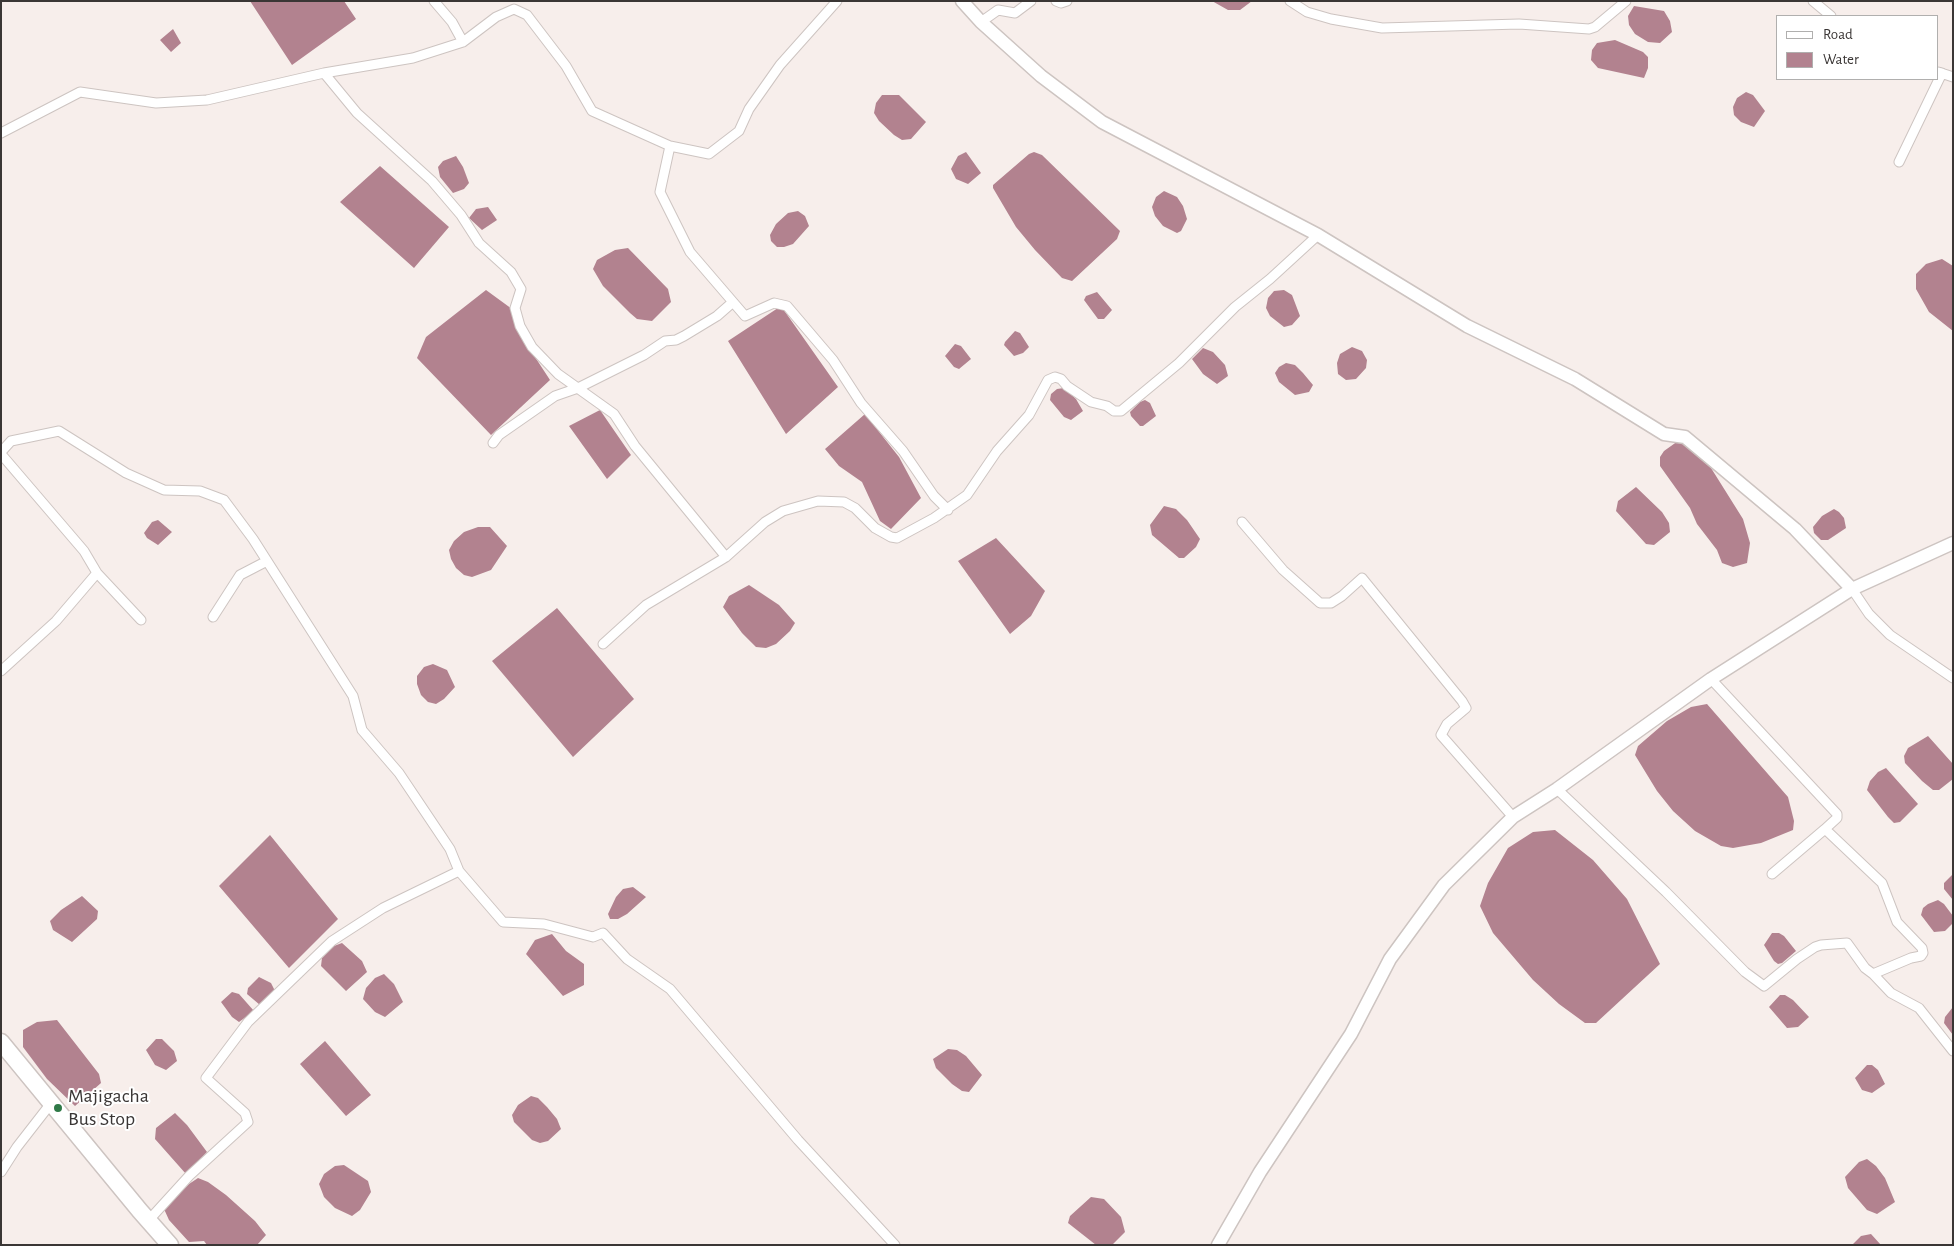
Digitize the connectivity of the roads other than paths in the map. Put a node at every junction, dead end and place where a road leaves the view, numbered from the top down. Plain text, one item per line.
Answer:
1 (434, 1) edge
2 (837, 1) edge
3 (962, 1) edge
4 (1031, 1) edge
5 (1056, 1) edge
6 (1067, 1) edge
7 (1290, 1) edge
8 (1626, 1) edge
9 (1813, 1) edge
10 (1830, 15) edge
11 (981, 22) junction
12 (463, 42) junction
13 (1940, 73) edge
14 (324, 74) junction
15 (1953, 77) edge
16 (1937, 80) edge
17 (1, 133) edge
18 (670, 146) junction
19 (1899, 162) dead end
20 (1318, 235) junction
21 (733, 302) junction
22 (578, 388) junction
23 (493, 443) dead end
24 (1, 453) edge
25 (948, 510) junction
26 (1242, 522) dead end
27 (1953, 543) edge
28 (726, 557) junction
29 (267, 561) junction
30 (97, 573) junction
31 (1852, 589) junction
32 (213, 617) dead end
33 (141, 620) dead end
34 (603, 644) dead end
35 (1, 671) edge
36 (1953, 678) edge
37 (1711, 679) junction
38 (1557, 789) junction
39 (1513, 817) junction
40 (1824, 829) junction
41 (459, 871) junction
42 (1772, 874) dead end
43 (1873, 974) junction
44 (1, 1042) edge
45 (1953, 1051) edge
46 (52, 1102) junction
47 (1, 1172) edge
48 (148, 1221) junction
49 (170, 1245) edge
50 (895, 1245) edge
51 (1218, 1245) edge

1 - 12 street
2 - 18 street
3 - 11 street
4 - 11 street
5 - 6 street
7 - 8 street
9 - 10 street
11 - 20 street
12 - 14 street
12 - 18 street
13 - 15 street
14 - 17 street
14 - 22 street
16 - 19 street
18 - 21 street
20 - 25 street
20 - 31 street
21 - 22 street
21 - 25 street
22 - 23 street
22 - 28 street
24 - 29 street
24 - 30 street
25 - 28 street
26 - 39 street
27 - 31 street
28 - 34 street
29 - 32 street
29 - 41 street
30 - 33 street
30 - 35 street
31 - 36 street
31 - 37 street
37 - 38 street
37 - 40 street
38 - 39 street
38 - 43 street
39 - 51 street
40 - 42 street
40 - 43 street
41 - 48 street
41 - 50 street
43 - 45 street
44 - 46 highway
46 - 47 street
46 - 48 highway
48 - 49 highway

